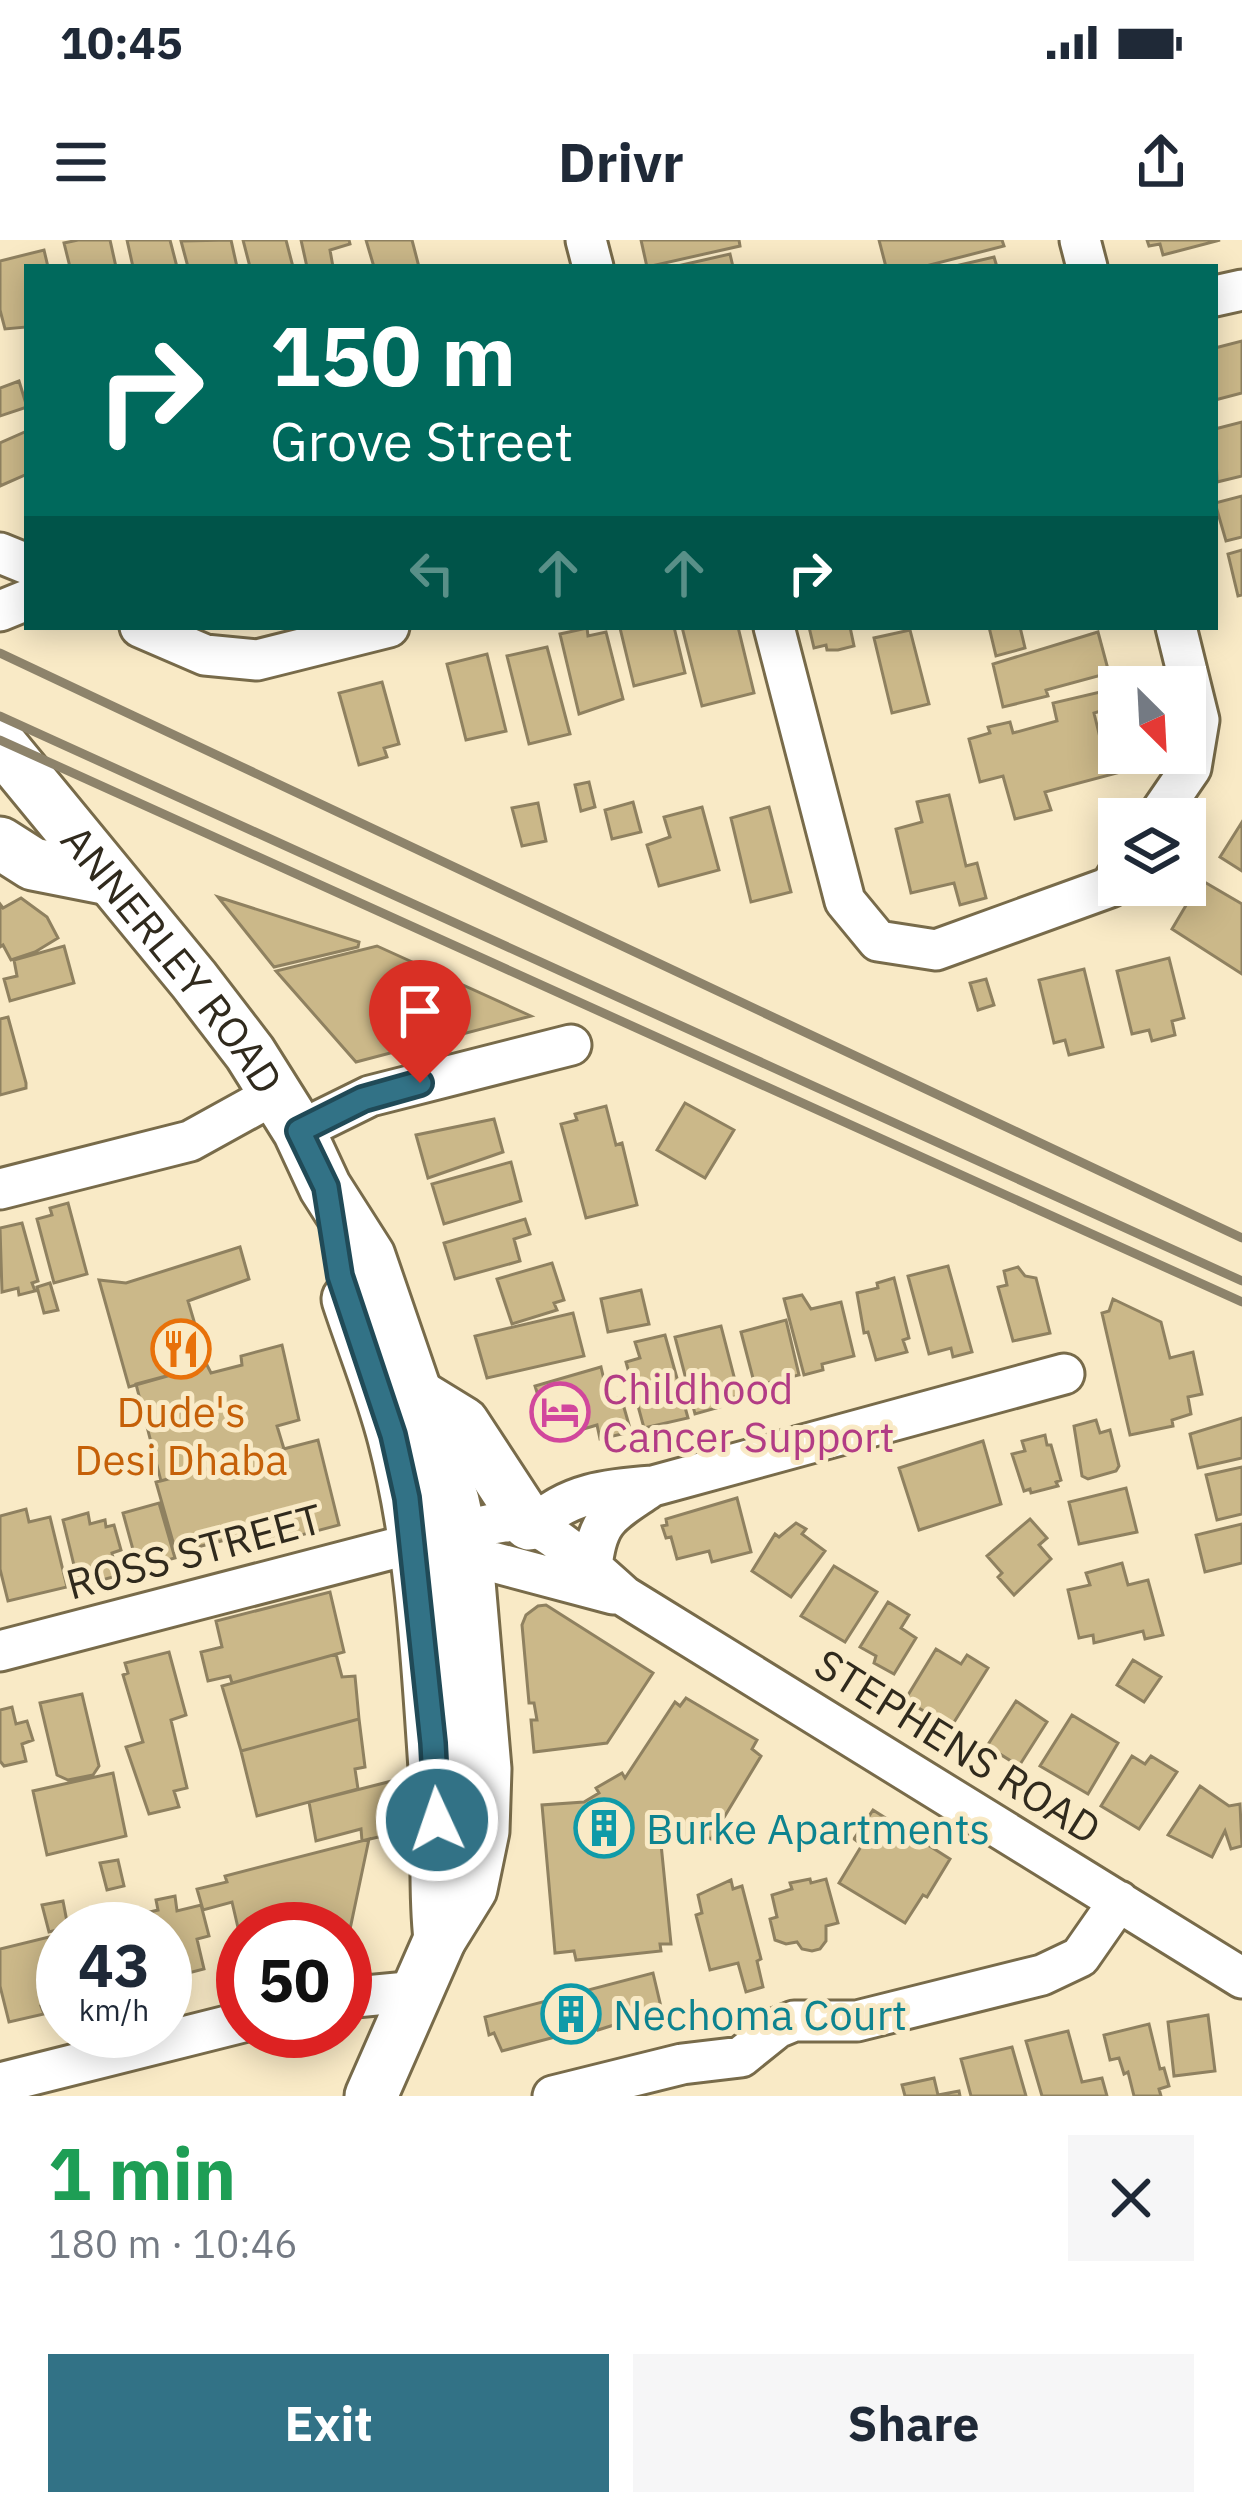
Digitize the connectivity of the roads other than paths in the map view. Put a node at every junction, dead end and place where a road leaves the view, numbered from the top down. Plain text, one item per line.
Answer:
1 (147, 630) edge
2 (377, 630) edge
3 (775, 630) edge
4 (1178, 630) edge
5 (4, 758) edge
6 (1170, 798) edge
7 (0, 843) edge
8 (109, 879) junction
9 (1098, 891) edge
10 (571, 1045) dead end
11 (288, 1112) junction
12 (326, 1187) junction
13 (0, 1190) edge
14 (1064, 1373) dead end
15 (419, 1396) junction
16 (652, 1486) junction
17 (531, 1525) junction
18 (447, 1543) junction
19 (592, 1567) junction
20 (624, 1596) junction
21 (0, 1651) edge
22 (1119, 1901) junction
23 (1237, 1965) edge
24 (418, 1991) junction
25 (372, 1995) edge
26 (216, 2029) edge
27 (0, 2083) edge
28 (371, 2096) edge
29 (553, 2096) edge

1 - 2 street
3 - 9 street
4 - 6 street
5 - 8 main road, ANNERLEY ROAD
7 - 8 main road
8 - 11 main road, ANNERLEY ROAD
10 - 11 street
11 - 12 main road, ANNERLEY ROAD
11 - 13 street
12 - 15 main road, ANNERLEY ROAD
12 - 18 main road, ANNERLEY ROAD
14 - 16 street
15 - 17 main road
15 - 18 main road, ANNERLEY ROAD
16 - 17 street
16 - 19 street
17 - 18 street
17 - 19 street, STEPHENS ROAD
18 - 20 street, STEPHENS ROAD
18 - 21 street, ROSS STREET
18 - 24 main road, ANNERLEY ROAD
19 - 20 street, STEPHENS ROAD
20 - 22 street, STEPHENS ROAD
22 - 23 street, STEPHENS ROAD
22 - 29 street
24 - 25 street
24 - 28 main road, ANNERLEY ROAD
26 - 27 street

